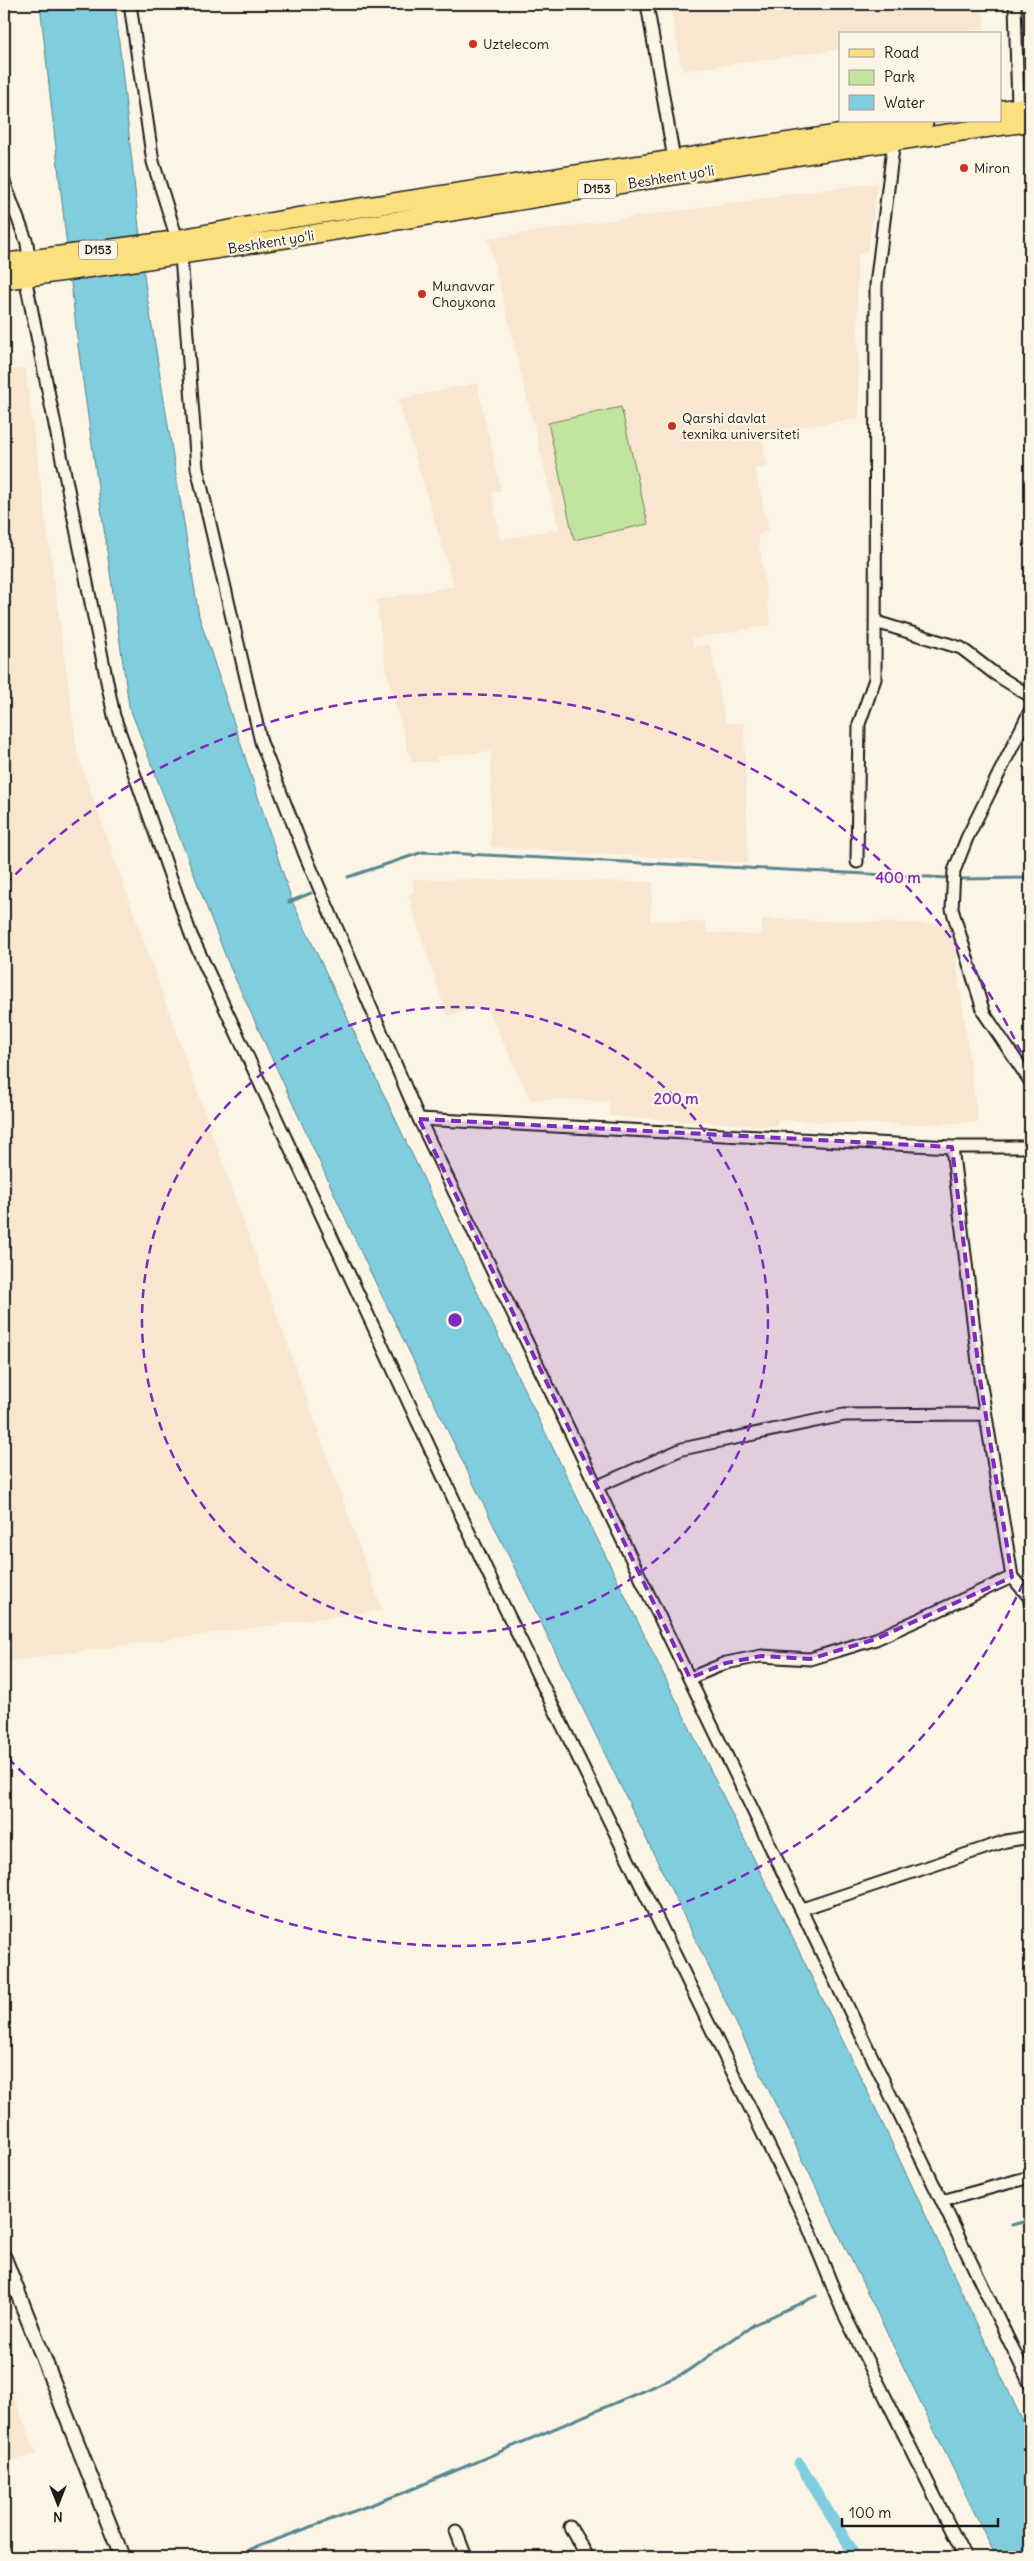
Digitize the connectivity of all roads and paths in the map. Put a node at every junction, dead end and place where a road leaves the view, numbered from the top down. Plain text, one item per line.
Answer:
1 (130, 4) edge
2 (647, 4) edge
3 (1014, 4) edge
4 (1024, 107) edge
5 (1002, 110) edge
6 (917, 122) edge
7 (1030, 122) edge
8 (894, 140) junction
9 (674, 159) junction
10 (4, 182) edge
11 (171, 249) junction
12 (4, 263) edge
13 (32, 268) junction
14 (4, 280) edge
15 (876, 622) junction
16 (1030, 696) edge
17 (1030, 711) edge
18 (857, 862) dead end
19 (1030, 1080) edge
20 (419, 1119) junction
21 (1030, 1147) edge
22 (952, 1148) junction
23 (985, 1414) junction
24 (598, 1486) junction
25 (1012, 1577) junction
26 (1030, 1603) edge
27 (690, 1678) junction
28 (1030, 1837) edge
29 (802, 1909) junction
30 (1030, 2177) edge
31 (942, 2201) junction
32 (4, 2258) edge
33 (1030, 2384) edge
34 (570, 2527) dead end
35 (456, 2530) dead end
36 (122, 2557) edge
37 (466, 2557) edge
38 (588, 2557) edge
39 (965, 2557) edge

1 - 11 street
2 - 9 street
3 - 4 street
4 - 5 main road
6 - 9 main road, Beshkent yoʻli / D153
7 - 8 main road, Beshkent yoʻli / D153
8 - 11 main road, Beshkent yoʻli / D153
8 - 15 street
9 - 11 main road, Beshkent yoʻli / D153
10 - 13 street
11 - 13 main road, D153
11 - 20 street
12 - 13 main road, D153
13 - 14 main road, D153
13 - 39 street
15 - 16 street
15 - 18 street
17 - 19 street
20 - 22 street
20 - 24 street
21 - 22 street
22 - 23 street
23 - 24 street
23 - 25 street
24 - 27 street
25 - 26 street
25 - 27 street
27 - 29 street
28 - 29 street
29 - 31 street
30 - 31 street
31 - 33 street
32 - 36 street
34 - 38 street
35 - 37 street

